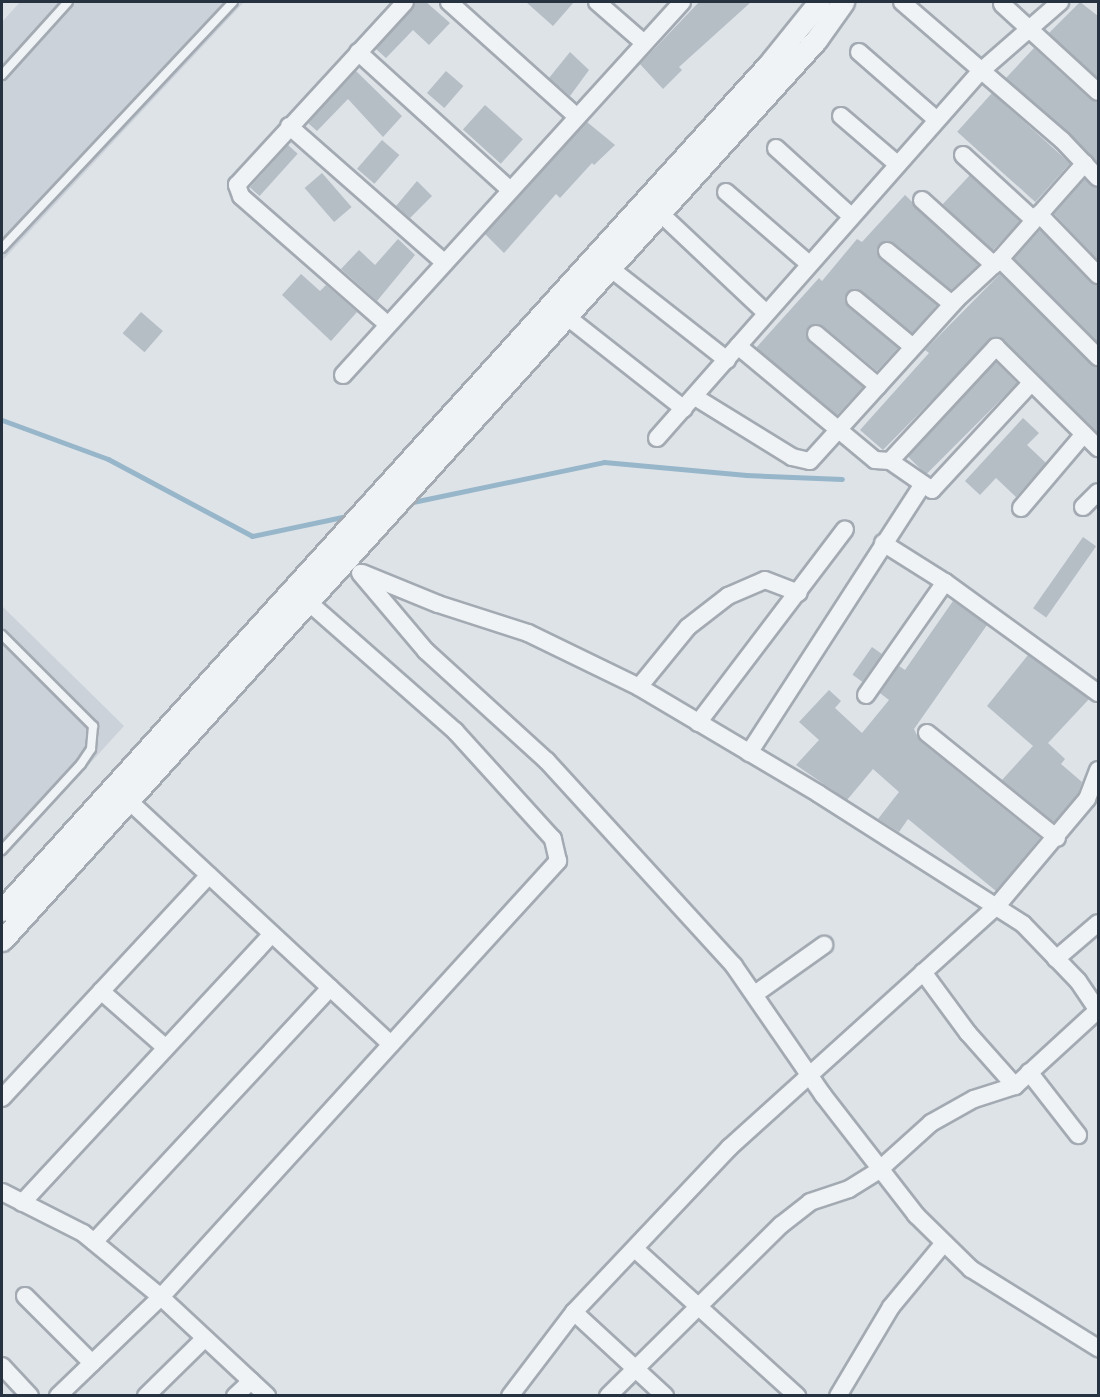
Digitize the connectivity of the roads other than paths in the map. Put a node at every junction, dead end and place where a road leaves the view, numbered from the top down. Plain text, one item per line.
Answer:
1 (68, 2) edge
2 (233, 2) edge
3 (405, 2) edge
4 (449, 2) edge
5 (597, 2) edge
6 (682, 2) edge
7 (819, 2) edge
8 (843, 2) edge
9 (902, 2) edge
10 (1060, 2) edge
11 (1002, 4) dead end
12 (1027, 28) junction
13 (644, 43) junction
14 (358, 52) junction
15 (859, 52) dead end
16 (981, 71) junction
17 (2, 75) edge
18 (1098, 92) edge
19 (841, 116) dead end
20 (577, 117) junction
21 (937, 120) junction
22 (289, 126) junction
23 (776, 148) dead end
24 (963, 156) dead end
25 (1085, 163) junction
26 (897, 164) junction
27 (1098, 178) edge
28 (510, 190) junction
29 (726, 192) dead end
30 (922, 200) dead end
31 (660, 213) junction
32 (851, 216) junction
33 (1037, 217) junction
34 (2, 248) edge
35 (887, 251) dead end
36 (444, 262) junction
37 (997, 262) junction
38 (808, 263) junction
39 (610, 267) junction
40 (1098, 275) edge
41 (855, 299) dead end
42 (952, 304) junction
43 (766, 313) junction
44 (566, 316) junction
45 (387, 324) junction
46 (816, 334) dead end
47 (738, 346) junction
48 (914, 347) junction
49 (1098, 357) edge
50 (727, 360) junction
51 (343, 375) dead end
52 (1030, 384) junction
53 (878, 386) junction
54 (689, 403) junction
55 (840, 430) junction
56 (1084, 434) junction
57 (657, 438) dead end
58 (1098, 448) edge
59 (890, 462) junction
60 (923, 484) junction
61 (396, 490) junction
62 (1098, 492) edge
63 (1083, 507) dead end
64 (1021, 508) dead end
65 (845, 529) dead end
66 (883, 543) junction
67 (345, 555) junction
68 (945, 582) junction
69 (799, 593) junction
70 (308, 602) junction
71 (2, 635) edge
72 (639, 687) junction
73 (1098, 693) edge
74 (867, 695) dead end
75 (698, 723) junction
76 (927, 733) dead end
77 (749, 753) junction
78 (1098, 770) edge
79 (128, 800) junction
80 (1057, 838) junction
81 (2, 850) edge
82 (209, 875) junction
83 (996, 907) junction
84 (2, 910) edge
85 (1098, 923) edge
86 (272, 934) junction
87 (2, 940) edge
88 (824, 945) dead end
89 (1056, 958) junction
90 (923, 972) junction
91 (330, 988) junction
92 (101, 991) junction
93 (755, 994) junction
94 (1098, 1010) edge
95 (391, 1044) junction
96 (166, 1048) junction
97 (1029, 1072) junction
98 (809, 1073) junction
99 (1015, 1086) junction
100 (2, 1098) edge
101 (1078, 1135) dead end
102 (879, 1170) junction
103 (2, 1192) edge
104 (22, 1203) junction
105 (94, 1242) junction
106 (944, 1243) junction
107 (635, 1249) junction
108 (25, 1296) dead end
109 (161, 1298) junction
110 (698, 1306) junction
111 (574, 1312) junction
112 (204, 1339) junction
113 (1098, 1348) edge
114 (92, 1363) junction
115 (2, 1366) edge
116 (636, 1369) junction
117 (251, 1381) junction
118 (30, 1395) edge
119 (58, 1395) edge
120 (146, 1395) edge
121 (235, 1395) edge
122 (267, 1395) edge
123 (510, 1395) edge
124 (608, 1395) edge
125 (666, 1395) edge
126 (797, 1395) edge
127 (838, 1395) edge

1 - 17 lane
2 - 34 lane
3 - 14 street
4 - 20 street
5 - 13 street
6 - 13 street
7 - 61 street
8 - 31 street
9 - 16 street
10 - 12 street
11 - 12 street
12 - 16 street
12 - 18 street
13 - 20 street
14 - 22 street
14 - 28 street
15 - 21 street
16 - 21 street
16 - 25 street
19 - 26 street
20 - 28 street
21 - 26 street
22 - 36 street
22 - 45 street
23 - 32 street
24 - 33 street
25 - 27 street
25 - 33 street
26 - 32 street
28 - 36 street
29 - 38 street
30 - 37 street
31 - 39 street
31 - 43 street
32 - 38 street
33 - 37 street
33 - 40 street
35 - 42 street
36 - 45 street
37 - 42 street
37 - 49 street
38 - 43 street
39 - 44 street
39 - 50 street
41 - 48 street
42 - 48 street
43 - 47 street
44 - 54 street
44 - 61 street
45 - 51 street
46 - 53 street
47 - 50 street
47 - 55 street
48 - 53 street
50 - 54 street
52 - 56 street
52 - 59 street
52 - 60 street
53 - 55 street
54 - 55 street
54 - 57 street
55 - 59 street
56 - 58 street
56 - 64 street
59 - 60 street
60 - 66 street
61 - 67 street
62 - 63 street
65 - 69 street
66 - 68 street
66 - 77 street
67 - 70 street
67 - 72 street
67 - 84 street
67 - 93 street
68 - 73 street
68 - 74 street
69 - 72 street
69 - 75 street
70 - 79 street
70 - 95 street
71 - 81 lane
72 - 75 street
75 - 77 street
76 - 80 street
77 - 83 street
78 - 80 street
79 - 82 street
79 - 87 street
80 - 83 street
82 - 86 street
82 - 92 street
83 - 89 street
83 - 90 street
85 - 89 street
86 - 91 street
86 - 96 street
88 - 93 street
89 - 94 street
90 - 98 street
90 - 99 street
91 - 95 street
91 - 105 street
92 - 96 street
92 - 100 street
93 - 98 street
94 - 97 street
95 - 109 street
96 - 104 street
97 - 99 street
97 - 101 street
98 - 102 street
98 - 107 street
99 - 102 street
102 - 106 street
102 - 110 street
103 - 104 street
104 - 105 street
105 - 109 street
106 - 113 street
106 - 127 street
107 - 110 street
107 - 111 street
108 - 114 street
109 - 112 street
109 - 114 street
110 - 116 street
110 - 126 street
111 - 116 street
111 - 123 street
112 - 117 street
112 - 120 street
114 - 119 street
115 - 118 street
116 - 124 street
116 - 125 street
117 - 121 street
117 - 122 street

